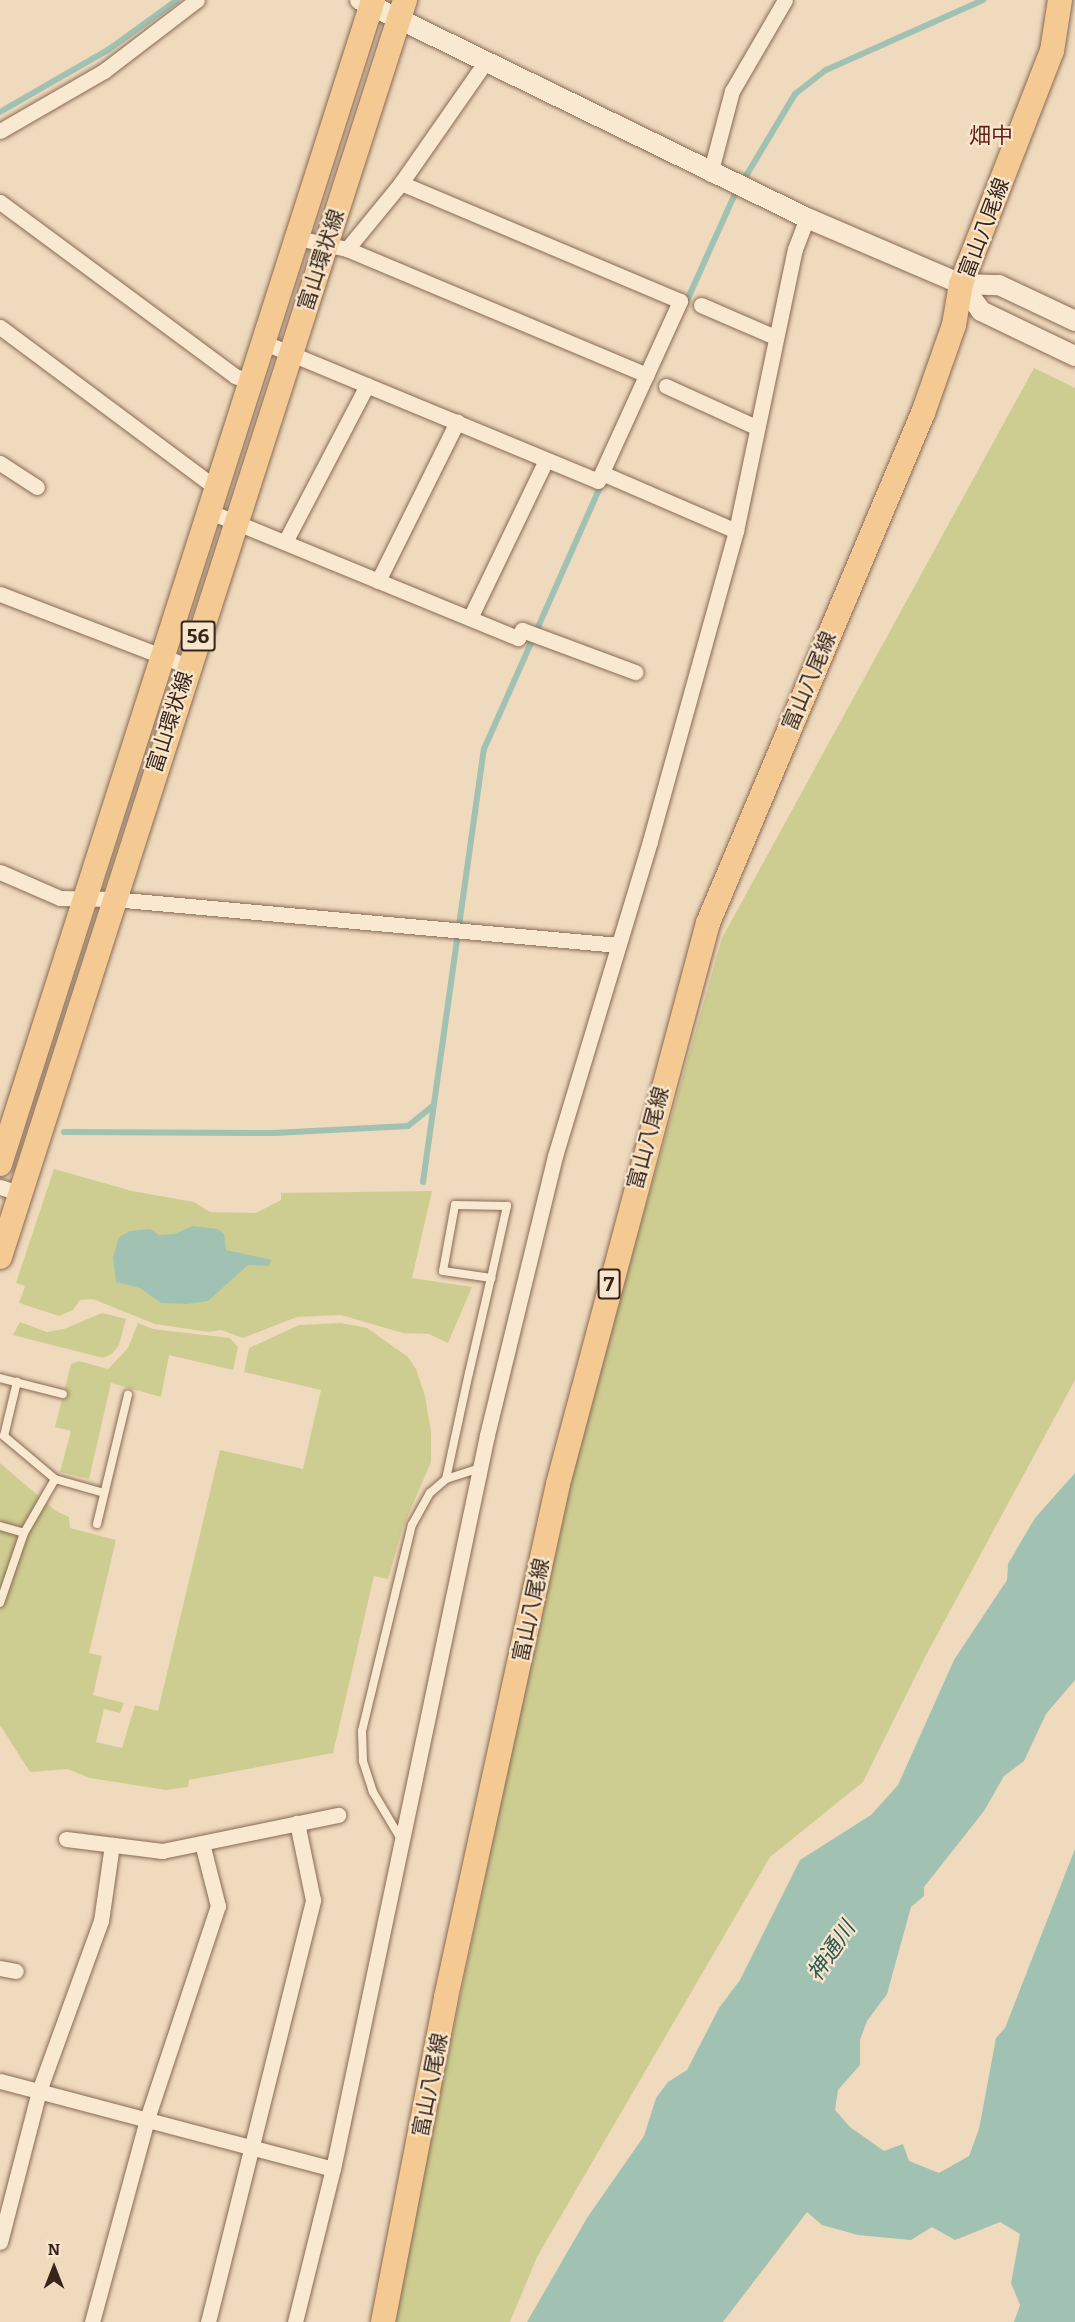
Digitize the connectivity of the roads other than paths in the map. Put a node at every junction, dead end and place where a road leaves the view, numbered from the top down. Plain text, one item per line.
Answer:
1 (197, 0) edge
2 (784, 0) edge
3 (1060, 0) edge
4 (368, 2) edge
5 (401, 8) edge
6 (486, 61) junction
7 (0, 132) edge
8 (719, 178) junction
9 (401, 183) junction
10 (0, 202) edge
11 (807, 218) junction
12 (298, 238) junction
13 (337, 248) junction
14 (961, 284) junction
15 (701, 305) dead end
16 (1075, 321) edge
17 (0, 327) edge
18 (775, 337) junction
19 (265, 343) junction
20 (290, 353) junction
21 (1075, 356) edge
22 (646, 375) junction
23 (252, 383) junction
24 (367, 385) junction
25 (666, 386) dead end
26 (457, 422) junction
27 (756, 427) junction
28 (546, 459) junction
29 (0, 463) edge
30 (608, 476) junction
31 (37, 487) dead end
32 (216, 488) junction
33 (208, 511) junction
34 (234, 522) junction
35 (736, 531) junction
36 (285, 542) junction
37 (378, 581) junction
38 (0, 594) edge
39 (470, 618) junction
40 (163, 657) junction
41 (188, 666) junction
42 (635, 672) dead end
43 (0, 872) edge
44 (85, 899) junction
45 (113, 899) junction
46 (618, 945) junction
47 (0, 1164) edge
48 (11, 1191) edge
49 (0, 1257) edge
50 (491, 1278) junction
51 (0, 1378) edge
52 (17, 1382) junction
53 (63, 1394) dead end
54 (128, 1395) dead end
55 (479, 1468) junction
56 (55, 1479) junction
57 (446, 1479) junction
58 (104, 1493) junction
59 (97, 1524) dead end
60 (0, 1526) edge
61 (24, 1533) junction
62 (0, 1603) edge
63 (338, 1815) dead end
64 (297, 1823) junction
65 (66, 1839) dead end
66 (401, 1840) junction
67 (202, 1843) junction
68 (112, 1845) junction
69 (0, 1968) edge
70 (16, 1971) dead end
71 (0, 2081) edge
72 (39, 2091) junction
73 (147, 2119) junction
74 (252, 2149) junction
75 (333, 2169) junction
76 (0, 2242) edge
77 (92, 2322) edge
78 (208, 2322) edge
79 (295, 2322) edge
80 (383, 2322) edge

1 - 7 street
2 - 8 street
3 - 14 main road, 富山八尾線 / 7
4 - 5 street
4 - 12 main road, 富山環状線 / 56
5 - 6 street
5 - 13 main road, 富山環状線 / 56
6 - 8 street
6 - 9 street
8 - 11 street
9 - 13 street
9 - 22 street
10 - 23 street
11 - 14 street
11 - 18 street
12 - 13 street
12 - 19 main road, 富山環状線 / 56
13 - 20 main road, 富山環状線 / 56
13 - 22 street
14 - 16 street
14 - 21 street
14 - 80 main road, 富山八尾線 / 7
15 - 18 street
17 - 32 street
18 - 27 street
19 - 20 street
19 - 23 main road, 富山環状線 / 56
20 - 24 street
20 - 34 main road, 富山環状線 / 56
22 - 30 street
23 - 32 main road, 富山環状線 / 56
24 - 26 street
24 - 36 street
25 - 27 street
26 - 28 street
26 - 37 street
27 - 35 street
28 - 30 street
28 - 39 street
29 - 31 street
30 - 35 street
32 - 33 main road, 富山環状線 / 56
33 - 34 street
33 - 40 main road, 富山環状線 / 56
34 - 36 street
34 - 41 main road, 富山環状線 / 56
35 - 46 street
36 - 37 street
37 - 39 street
38 - 40 street
39 - 42 street
40 - 41 street
40 - 44 main road, 富山環状線 / 56
41 - 45 main road, 富山環状線 / 56
43 - 44 street
44 - 45 street
44 - 47 main road, 富山環状線 / 56
45 - 46 street
45 - 48 main road, 富山環状線 / 56
46 - 55 street
48 - 49 main road, 富山環状線 / 56
50 - 50 lane
50 - 57 lane
51 - 52 lane
52 - 53 lane
52 - 56 lane
54 - 58 lane
55 - 57 lane
55 - 66 street
56 - 58 lane
56 - 61 lane
57 - 66 lane
58 - 59 lane
60 - 61 lane
61 - 62 lane
63 - 64 street
64 - 67 street
64 - 74 street
65 - 68 street
66 - 75 street
67 - 68 street
67 - 73 street
68 - 72 street
69 - 70 street
71 - 72 street
72 - 73 street
72 - 76 street
73 - 74 street
73 - 77 street
74 - 75 street
74 - 78 street
75 - 79 street

